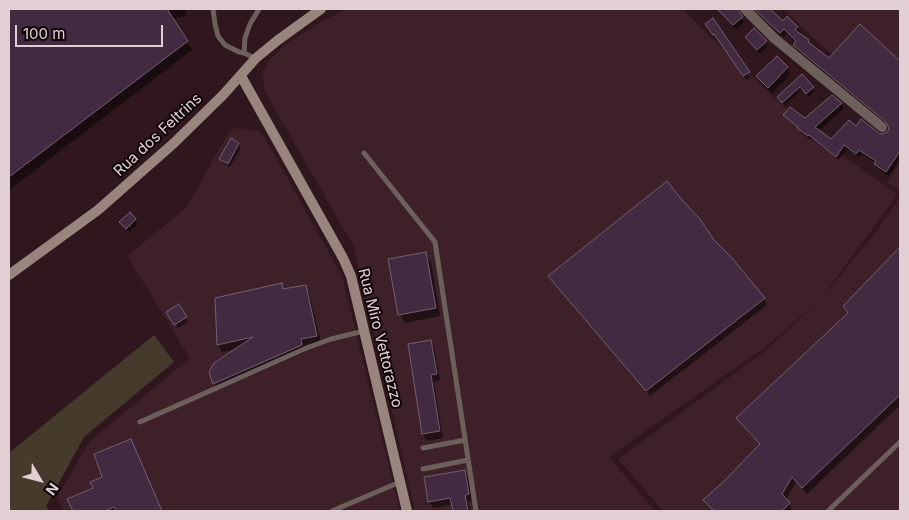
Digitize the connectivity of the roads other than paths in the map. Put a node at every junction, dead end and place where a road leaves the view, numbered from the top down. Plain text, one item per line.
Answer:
1 (213, 9) edge
2 (259, 9) edge
3 (321, 9) edge
4 (745, 9) edge
5 (244, 53) junction
6 (256, 58) junction
7 (241, 76) junction
8 (882, 127) dead end
9 (364, 153) dead end
10 (9, 275) edge
11 (364, 331) junction
12 (140, 422) dead end
13 (465, 440) junction
14 (900, 442) edge
15 (424, 448) dead end
16 (468, 460) junction
17 (423, 469) dead end
18 (400, 482) junction
19 (332, 511) edge
20 (407, 511) edge
21 (476, 511) edge
22 (828, 511) edge

1 - 5 lane
2 - 5 lane
3 - 6 street, Rua dos Feltrins
4 - 8 street
5 - 6 lane
6 - 7 street, Rua dos Feltrins
7 - 10 street, Rua dos Feltrins
7 - 11 street, Rua Miro Vettorazzo
9 - 13 lane
11 - 12 lane
11 - 18 street, Rua Miro Vettorazzo
13 - 15 lane
13 - 16 lane
14 - 22 lane
16 - 17 lane
16 - 21 lane
18 - 19 lane
18 - 20 street, Rua Miro Vettorazzo

